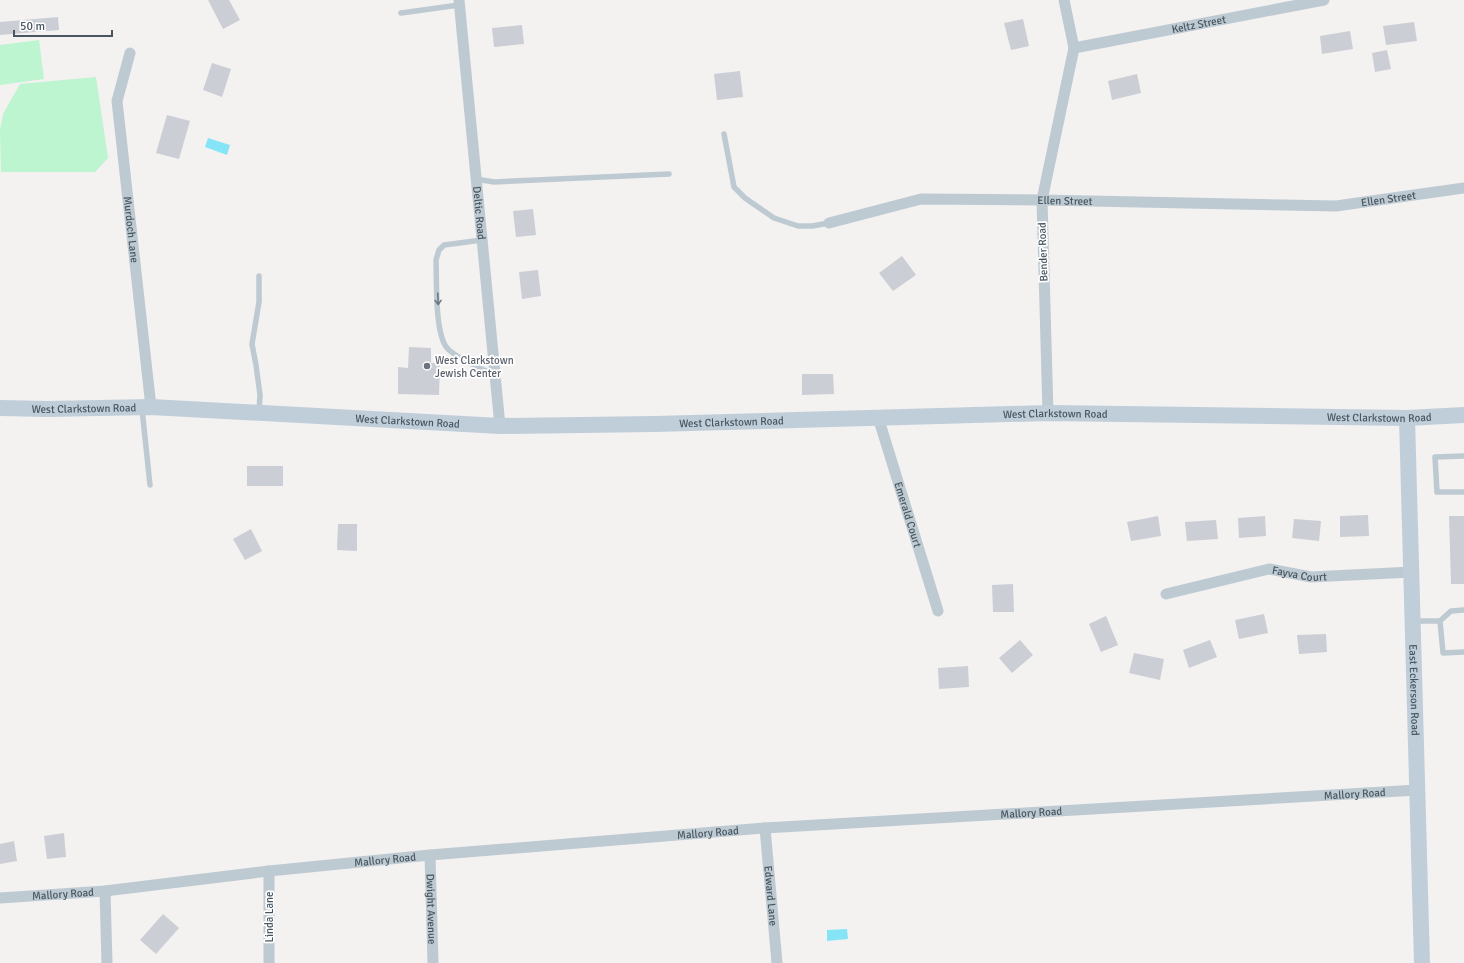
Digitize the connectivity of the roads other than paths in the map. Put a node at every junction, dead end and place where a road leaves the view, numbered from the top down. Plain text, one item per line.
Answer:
1 (1064, 0) edge
2 (1324, 0) edge
3 (459, 3) edge
4 (401, 13) dead end
5 (1074, 48) junction
6 (130, 53) dead end
7 (724, 134) dead end
8 (668, 174) dead end
9 (476, 179) junction
10 (1464, 188) edge
11 (1042, 200) junction
12 (829, 223) joint
13 (482, 240) junction
14 (260, 276) dead end
15 (495, 375) junction
16 (146, 407) junction
17 (0, 408) edge
18 (259, 413) junction
19 (1048, 413) junction
20 (1464, 415) edge
21 (878, 417) junction
22 (1407, 418) junction
23 (500, 426) junction
24 (1464, 456) edge
25 (150, 484) dead end
26 (1464, 492) edge
27 (1412, 572) junction
28 (1166, 594) dead end
29 (1464, 610) edge
30 (938, 611) dead end
31 (1413, 621) junction
32 (1440, 622) junction
33 (1464, 652) edge
34 (1418, 790) junction
35 (765, 828) junction
36 (430, 855) junction
37 (269, 871) junction
38 (106, 891) junction
39 (0, 898) edge
40 (107, 963) edge
41 (269, 963) edge
42 (433, 963) edge
43 (777, 963) edge
44 (1422, 963) edge

1 - 5 street, Bender Road
2 - 5 street, Keltz Street
3 - 4 lane
3 - 9 street, Deltic Road
5 - 11 street, Bender Road
6 - 16 street, Murdoch Lane
7 - 12 lane, Ellen Street
8 - 9 lane
9 - 13 street, Deltic Road
10 - 11 street, Ellen Street
11 - 12 street, Ellen Street
11 - 19 street, Bender Road
13 - 15 street, Deltic Road
13 -> 15 lane
14 - 18 lane
15 - 23 street, Deltic Road
16 - 17 street, West Clarkstown Road
16 - 18 street, West Clarkstown Road
16 - 25 lane
18 - 23 street, West Clarkstown Road
19 - 21 street, West Clarkstown Road
19 - 22 street, West Clarkstown Road
20 - 22 street, West Clarkstown Road
21 - 23 street, West Clarkstown Road
21 - 30 street, Emerald Court
22 - 27 street, East Eckerson Road
24 - 26 lane
27 - 28 street, Fayva Court
27 - 31 street, East Eckerson Road
29 - 32 lane
31 - 32 lane
31 - 34 street, East Eckerson Road
32 - 33 lane
34 - 35 street, Mallory Road
34 - 44 street, East Eckerson Road
35 - 36 street, Mallory Road
35 - 43 street, Edward Lane
36 - 37 street, Mallory Road
36 - 42 street, Dwight Avenue
37 - 38 street, Mallory Road
37 - 41 street, Linda Lane
38 - 39 street, Mallory Road
38 - 40 street

